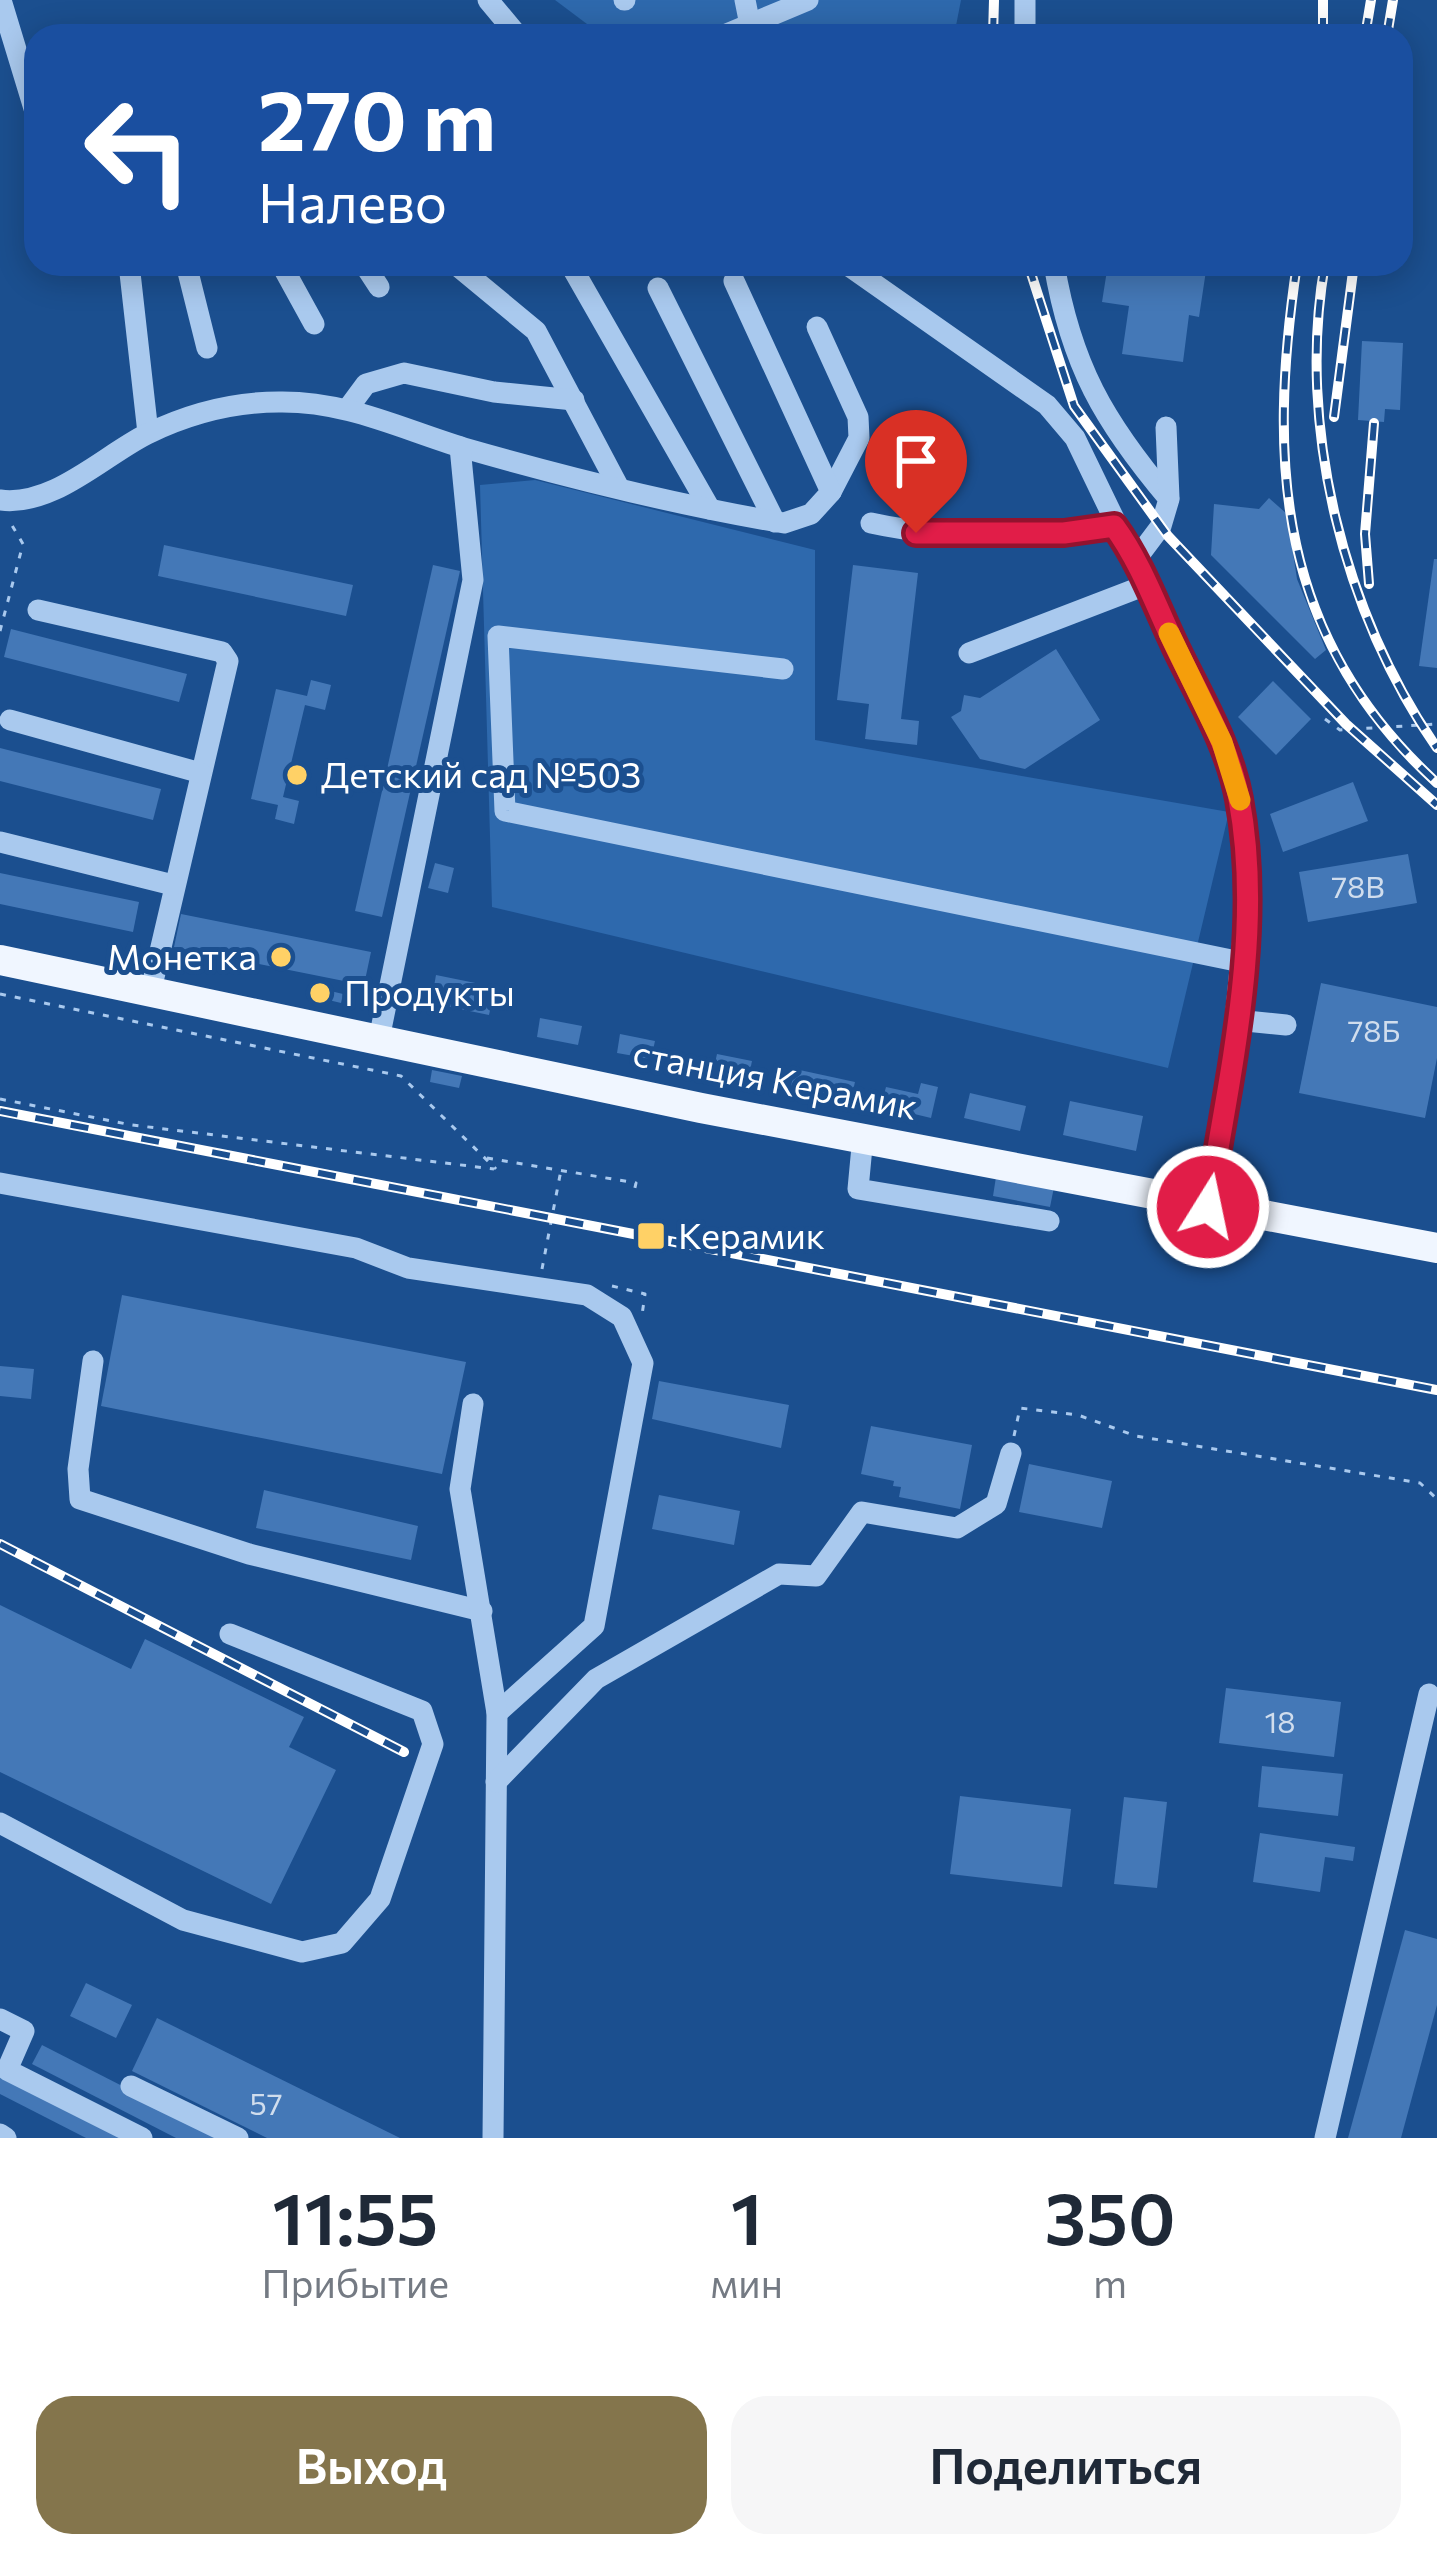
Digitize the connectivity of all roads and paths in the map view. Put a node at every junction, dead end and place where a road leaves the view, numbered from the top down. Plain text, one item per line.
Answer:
1 (1, 0) edge
2 (488, 0) edge
3 (808, 0) edge
4 (508, 24) edge
5 (765, 24) edge
6 (24, 76) edge
7 (130, 276) edge
8 (189, 276) edge
9 (288, 276) edge
10 (372, 276) edge
11 (487, 276) edge
12 (577, 276) edge
13 (863, 276) edge
14 (1057, 276) edge
15 (734, 281) dead end
16 (379, 287) dead end
17 (658, 288) dead end
18 (314, 324) dead end
19 (818, 327) dead end
20 (207, 348) dead end
21 (574, 400) junction
22 (349, 407) junction
23 (1166, 427) dead end
24 (148, 434) junction
25 (460, 447) junction
26 (619, 488) junction
27 (831, 491) junction
28 (1168, 499) junction
29 (0, 502) edge
30 (710, 509) junction
31 (775, 521) junction
32 (871, 523) dead end
33 (1114, 526) junction
34 (1137, 558) junction
35 (1146, 585) junction
36 (38, 610) dead end
37 (0, 631) edge
38 (969, 653) dead end
39 (783, 669) dead end
40 (1325, 719) dead end
41 (10, 720) dead end
42 (1437, 724) edge
43 (201, 773) junction
44 (0, 842) edge
45 (173, 885) junction
46 (0, 960) edge
47 (1241, 962) junction
48 (0, 994) edge
49 (150, 994) junction
50 (1236, 1020) junction
51 (1286, 1024) dead end
52 (379, 1040) junction
53 (0, 1099) edge
54 (863, 1136) junction
55 (485, 1158) junction
56 (561, 1170) junction
57 (0, 1183) edge
58 (633, 1196) dead end
59 (1208, 1207) junction
60 (1049, 1221) dead end
61 (1437, 1248) edge
62 (541, 1273) dead end
63 (93, 1361) dead end
64 (473, 1404) dead end
65 (1011, 1453) joint
66 (1437, 1499) edge
67 (482, 1611) junction
68 (230, 1634) dead end
69 (1430, 1694) dead end
70 (497, 1713) junction
71 (496, 1782) junction
72 (0, 1823) edge
73 (0, 2019) edge
74 (130, 2086) dead end
75 (142, 2138) edge
76 (238, 2138) edge
77 (493, 2138) edge
78 (1325, 2138) edge

1 - 6 street
2 - 4 street
3 - 5 street
7 - 24 street
8 - 20 street
9 - 18 street
10 - 16 street
11 - 21 street
12 - 30 street
13 - 33 street
14 - 28 street
15 - 27 street
17 - 31 street
19 - 27 street
21 - 22 street
21 - 26 street
22 - 24 street
22 - 25 street
23 - 28 street
24 - 29 street
25 - 26 street
25 - 52 street
26 - 30 street
27 - 31 street
28 - 34 street
29 - 37 path
30 - 31 street
32 - 33 street
33 - 34 street
34 - 35 street
35 - 38 street
35 - 47 street
36 - 43 street
39 - 47 street
40 - 42 path
41 - 43 street
43 - 45 street
44 - 45 street
45 - 49 street
46 - 49 main road, станция Керамик
47 - 50 street
48 - 55 path
49 - 52 main road, станция Керамик
50 - 51 street
50 - 59 street
52 - 54 main road, станция Керамик
53 - 55 path
54 - 59 main road, станция Керамик
54 - 60 street
55 - 56 path
56 - 58 path
56 - 62 path
57 - 70 street
59 - 61 main road, станция Керамик
63 - 67 street
64 - 67 street
65 - 66 path
65 - 71 street
67 - 70 street
68 - 72 street
69 - 78 street
70 - 71 street
71 - 77 street
73 - 75 street
74 - 76 street

